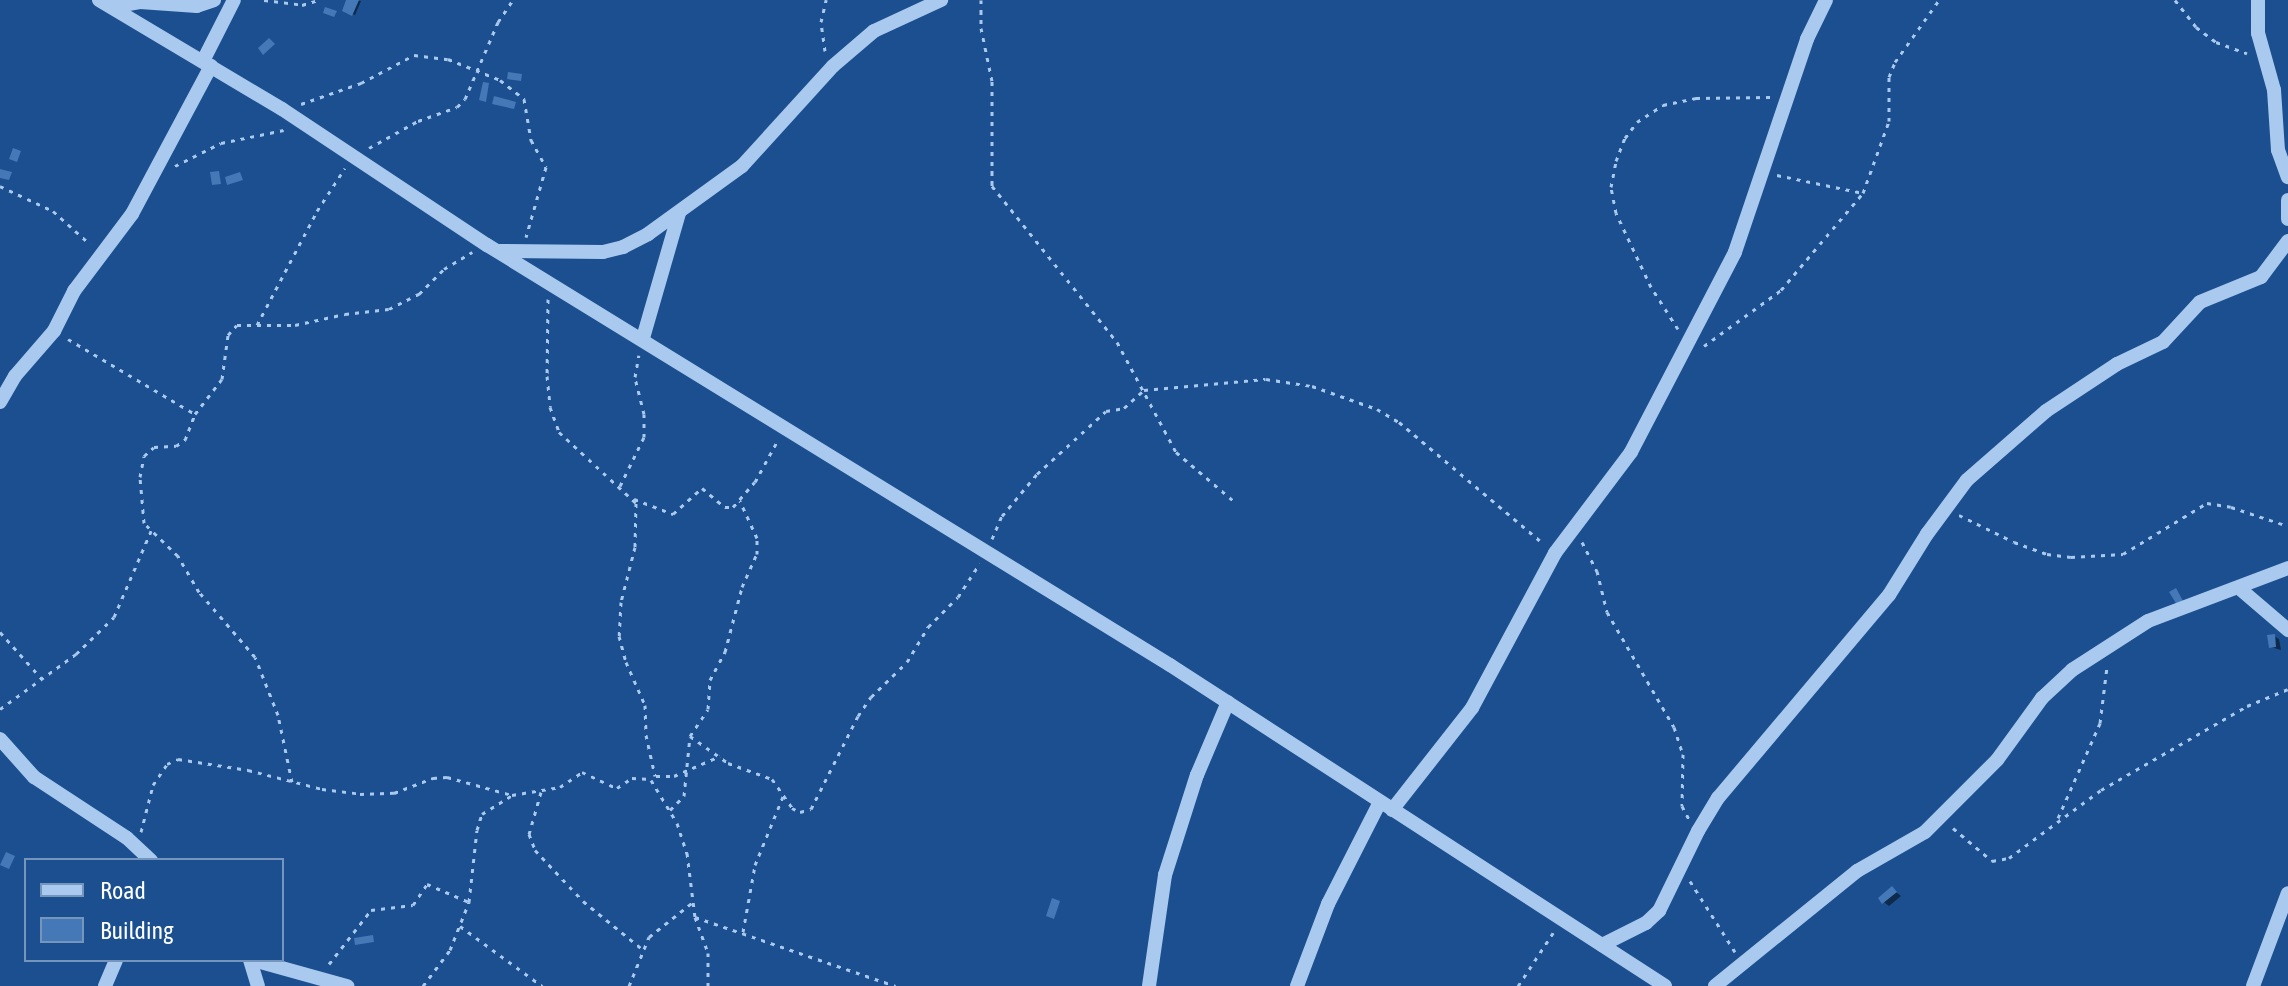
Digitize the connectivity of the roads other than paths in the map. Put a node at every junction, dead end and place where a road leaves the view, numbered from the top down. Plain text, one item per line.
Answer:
1 (214, 0) edge
2 (234, 0) edge
3 (941, 0) edge
4 (1826, 0) edge
5 (2258, 0) edge
6 (106, 2) edge
7 (207, 64) junction
8 (2288, 177) edge
9 (2288, 200) edge
10 (679, 213) junction
11 (2288, 219) edge
12 (2288, 241) edge
13 (492, 248) junction
14 (645, 340) junction
15 (8, 375) edge
16 (0, 402) edge
17 (2288, 568) edge
18 (2239, 588) junction
19 (2288, 630) edge
20 (1228, 702) junction
21 (0, 739) edge
22 (1386, 806) junction
23 (149, 858) edge
24 (2288, 893) edge
25 (1602, 945) junction
26 (115, 962) edge
27 (252, 962) edge
28 (260, 962) edge
29 (105, 986) edge
30 (258, 986) edge
31 (347, 986) edge
32 (1149, 986) edge
33 (1297, 986) edge
34 (1665, 986) edge
35 (1715, 986) edge
36 (2253, 986) edge

1 - 6 street
2 - 7 street
3 - 10 street
4 - 22 street
5 - 8 street
6 - 7 street
7 - 13 street
7 - 15 street
9 - 11 street
10 - 13 street
10 - 14 street
12 - 25 street
13 - 14 street
14 - 20 street
15 - 16 street
17 - 18 street
18 - 19 street
18 - 35 street
20 - 22 street
20 - 32 street
21 - 23 street
22 - 25 street
22 - 33 street
24 - 36 street
25 - 34 street
26 - 29 street
27 - 30 street
28 - 31 street

